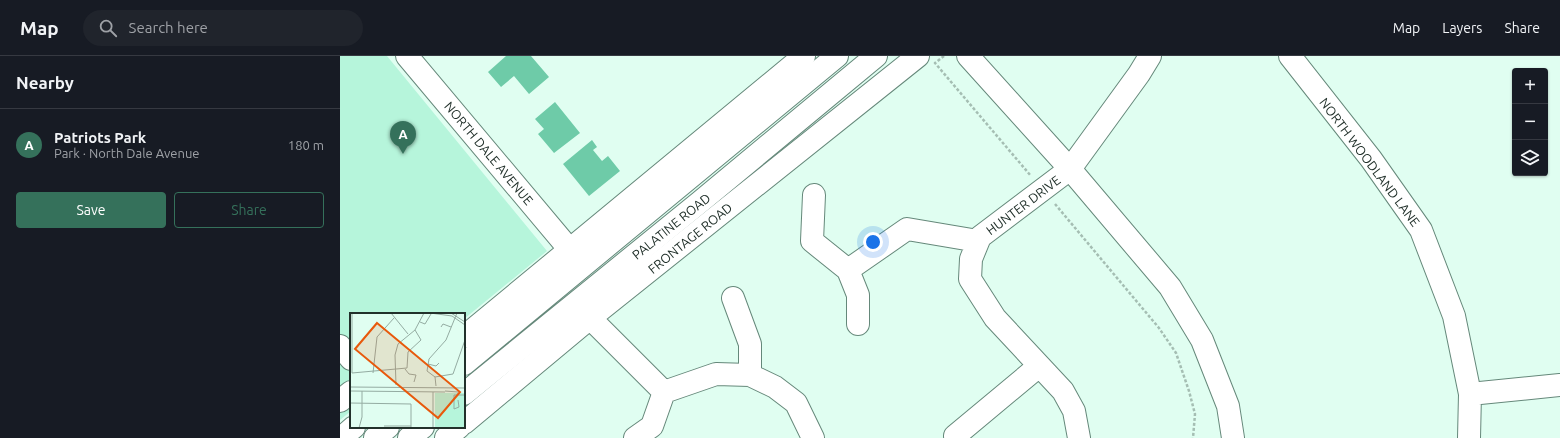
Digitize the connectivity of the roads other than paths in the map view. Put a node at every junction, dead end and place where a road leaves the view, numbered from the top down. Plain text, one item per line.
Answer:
1 (408, 56) edge
2 (804, 56) edge
3 (837, 56) edge
4 (876, 56) edge
5 (918, 56) edge
6 (968, 56) edge
7 (1150, 56) edge
8 (1290, 56) edge
9 (1070, 169) junction
10 (685, 181) junction
11 (814, 195) dead end
12 (978, 241) junction
13 (570, 250) junction
14 (848, 270) junction
15 (733, 298) dead end
16 (590, 318) junction
17 (858, 324) dead end
18 (465, 336) edge
19 (465, 344) edge
20 (340, 346) edge
21 (350, 358) edge
22 (465, 363) edge
23 (1039, 366) junction
24 (750, 375) junction
25 (1560, 385) edge
26 (664, 392) junction
27 (350, 393) edge
28 (465, 393) edge
29 (1470, 394) junction
30 (340, 401) edge
31 (465, 422) edge
32 (353, 428) edge
33 (387, 428) edge
34 (422, 428) edge
35 (458, 428) edge
36 (955, 436) dead end
37 (341, 438) edge
38 (375, 438) edge
39 (409, 438) edge
40 (446, 438) edge
41 (635, 438) edge
42 (813, 438) edge
43 (1079, 438) edge
44 (1233, 438) edge
45 (1470, 438) edge

1 - 13 main road, NORTH DALE AVENUE
2 - 13 main road
3 - 10 main road, PALATINE ROAD
4 - 28 main road, PALATINE ROAD
5 - 16 main road, FRONTAGE ROAD
6 - 9 main road
7 - 9 main road, HUNTER DRIVE
8 - 29 main road, NORTH WOODLAND LANE
9 - 12 main road, HUNTER DRIVE
9 - 44 main road
10 - 19 main road
10 - 22 main road, PALATINE ROAD
11 - 14 main road
12 - 14 main road
12 - 23 main road, HUNTER DRIVE
13 - 18 main road
14 - 17 main road
15 - 24 main road
16 - 26 main road
16 - 31 main road, FRONTAGE ROAD
20 - 21 main road
23 - 36 main road
23 - 43 main road, HUNTER DRIVE
24 - 26 main road
24 - 42 main road
25 - 29 main road
26 - 41 main road
27 - 30 main road
29 - 45 main road, NORTH WOODLAND LANE
32 - 37 main road
33 - 38 main road
34 - 39 main road
35 - 40 main road

